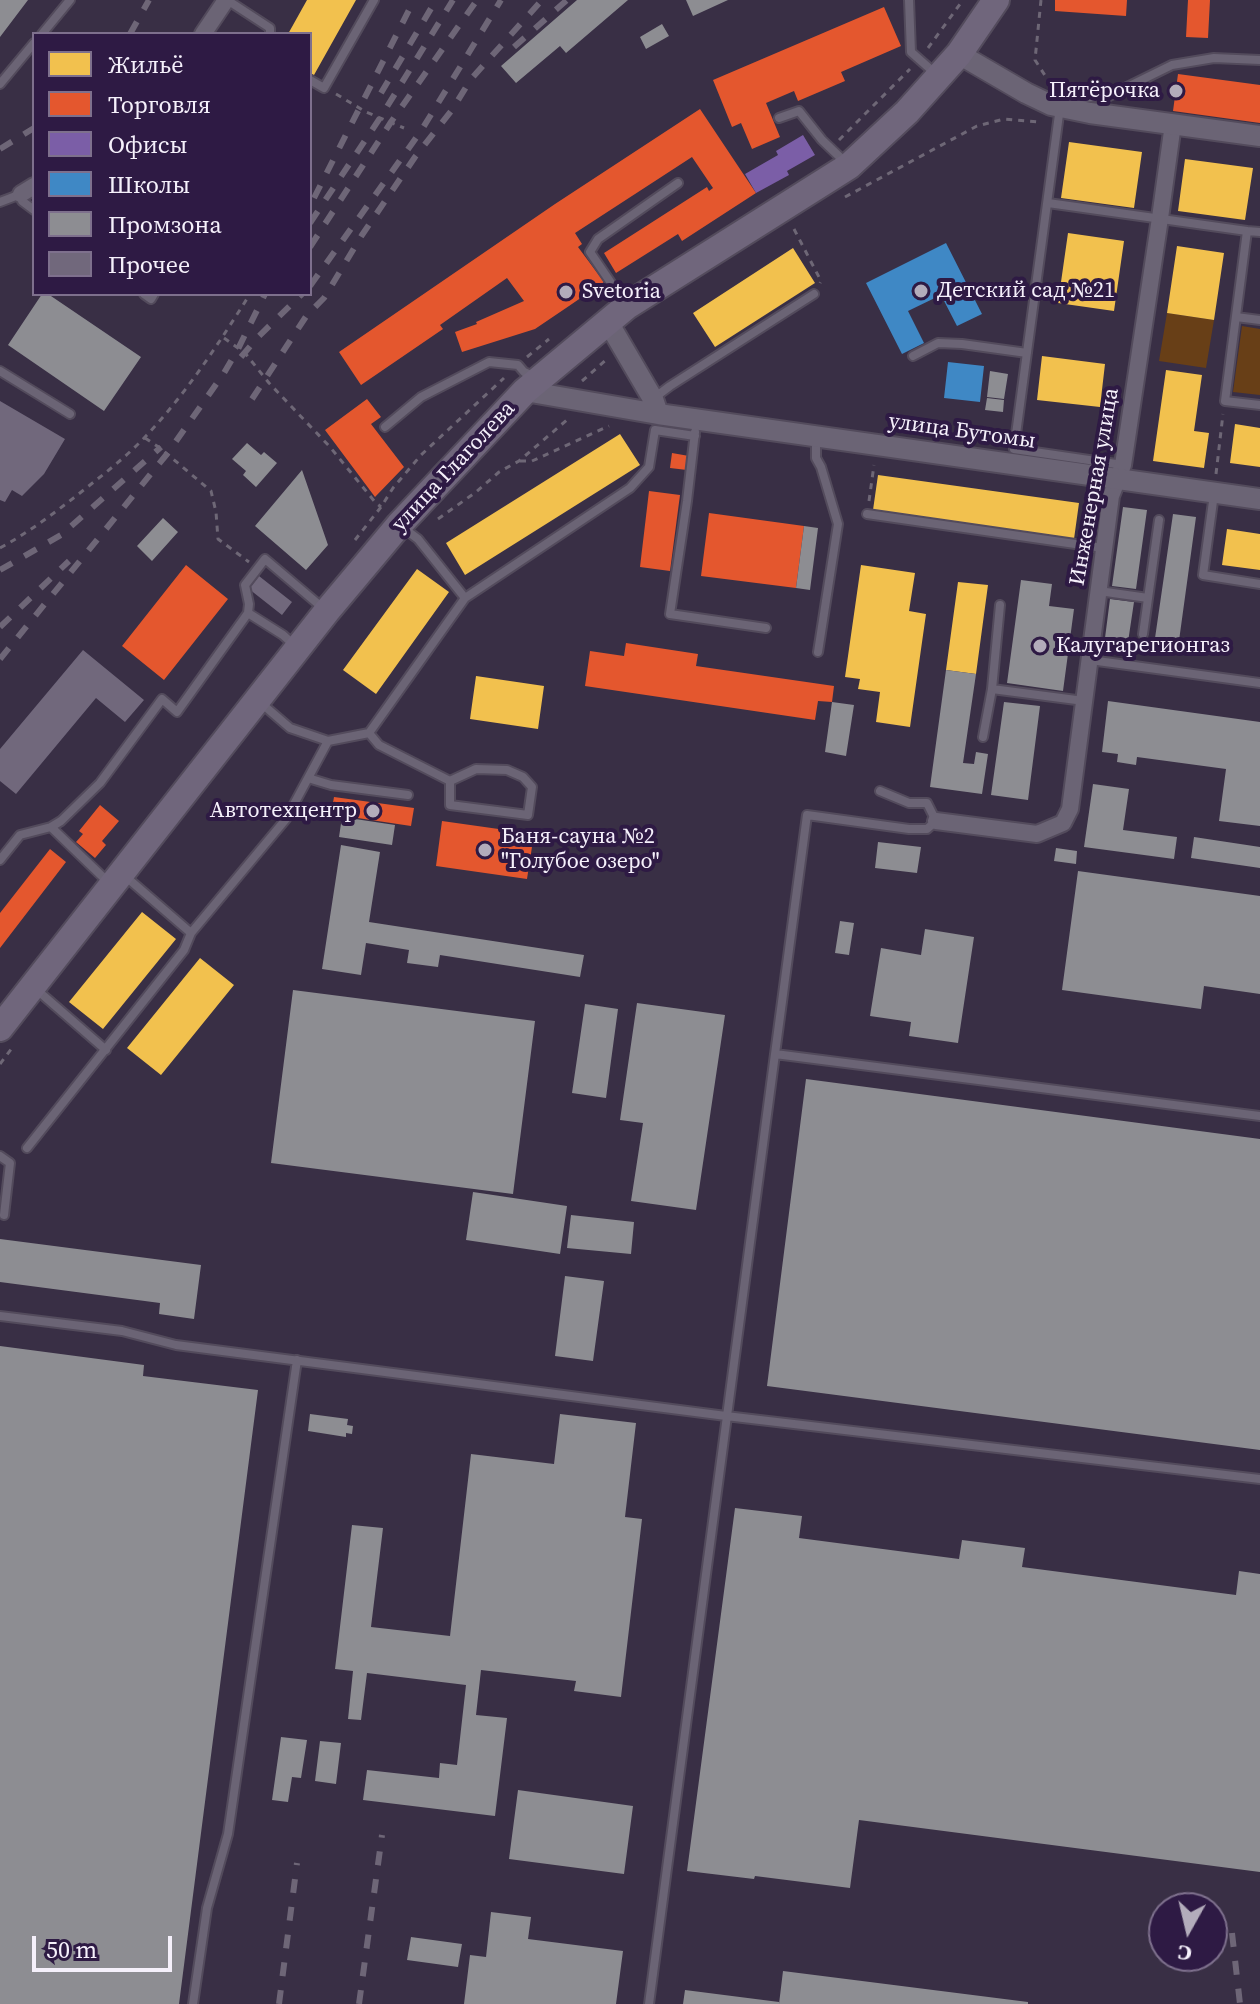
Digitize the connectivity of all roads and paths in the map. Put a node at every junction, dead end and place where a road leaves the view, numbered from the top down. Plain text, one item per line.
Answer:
1 (70, 0) edge
2 (226, 0) edge
3 (374, 0) edge
4 (909, 0) edge
5 (996, 0) edge
6 (1041, 0) edge
7 (44, 32) edge
8 (204, 32) edge
9 (270, 32) edge
10 (32, 45) edge
11 (959, 54) junction
12 (1260, 60) edge
13 (939, 77) junction
14 (312, 81) edge
15 (0, 84) edge
16 (324, 88) junction
17 (1056, 112) junction
18 (779, 118) dead end
19 (1173, 124) junction
20 (404, 128) dead end
21 (1260, 136) edge
22 (849, 166) junction
23 (678, 183) dead end
24 (28, 190) edge
25 (845, 197) dead end
26 (0, 202) edge
27 (1048, 203) junction
28 (32, 208) edge
29 (1160, 218) junction
30 (793, 225) dead end
31 (1247, 231) junction
32 (1260, 232) edge
33 (814, 294) joint
34 (249, 296) edge
35 (618, 314) junction
36 (1236, 317) junction
37 (1260, 320) edge
38 (223, 337) junction
39 (625, 347) junction
40 (1027, 353) junction
41 (913, 356) dead end
42 (0, 371) edge
43 (532, 385) junction
44 (577, 401) junction
45 (1225, 401) junction
46 (1260, 405) edge
47 (70, 414) dead end
48 (655, 414) junction
49 (598, 422) dead end
50 (385, 427) dead end
51 (696, 428) junction
52 (816, 436) junction
53 (145, 438) junction
54 (519, 461) junction
55 (875, 461) dead end
56 (1120, 472) junction
57 (1215, 485) junction
58 (1260, 499) edge
59 (867, 514) joint
60 (1159, 520) dead end
61 (399, 524) junction
62 (0, 548) edge
63 (1104, 548) junction
64 (258, 568) junction
65 (1260, 584) edge
66 (1099, 591) junction
67 (465, 598) junction
68 (1148, 598) junction
69 (1000, 605) dead end
70 (327, 611) junction
71 (248, 613) junction
72 (766, 628) dead end
73 (1143, 634) dead end
74 (299, 649) junction
75 (818, 652) dead end
76 (1090, 660) junction
77 (1260, 683) edge
78 (992, 689) junction
79 (257, 699) junction
80 (1084, 701) junction
81 (369, 733) junction
82 (983, 737) dead end
83 (328, 741) junction
84 (308, 778) junction
85 (450, 781) junction
86 (880, 791) dead end
87 (408, 795) dead end
88 (936, 821) junction
89 (51, 827) junction
90 (0, 860) edge
91 (117, 879) junction
92 (191, 933) junction
93 (34, 987) junction
94 (8, 1034) edge
95 (106, 1050) junction
96 (775, 1054) junction
97 (0, 1064) edge
98 (1260, 1116) edge
99 (27, 1148) dead end
100 (0, 1156) edge
101 (4, 1215) dead end
102 (0, 1316) edge
103 (297, 1360) junction
104 (726, 1416) junction
105 (1260, 1479) edge
106 (193, 2004) edge
107 (649, 2004) edge

1 - 7 lane
2 - 8 street
2 - 9 lane
3 - 16 lane
4 - 13 lane
5 - 11 main road, улица Глаголева
6 - 17 path
10 - 15 lane
11 - 13 main road, улица Глаголева
11 - 17 street
12 - 17 lane
13 - 22 main road, улица Глаголева
14 - 16 lane
16 - 20 path
17 - 19 street
17 - 25 path
17 - 27 lane
18 - 22 lane
19 - 21 street
19 - 29 street, Инженерная улица
22 - 35 main road, улица Глаголева
23 - 35 lane
24 - 26 lane
24 - 28 lane
27 - 29 lane
27 - 40 lane
29 - 31 lane
29 - 56 street, Инженерная улица
30 - 33 path
31 - 32 lane
31 - 36 lane
33 - 48 lane
34 - 38 path
35 - 39 street
35 - 43 main road, улица Глаголева
36 - 37 lane
36 - 45 lane
38 - 53 path
38 - 61 path
39 - 44 path
39 - 48 street
40 - 41 lane
40 - 56 lane
42 - 47 lane
43 - 44 street, улица Бутомы
43 - 50 lane
43 - 61 main road, улица Глаголева
44 - 48 street, улица Бутомы
44 - 54 path
45 - 46 lane
45 - 57 path
48 - 51 street, улица Бутомы
48 - 67 lane
49 - 54 path
51 - 52 street, улица Бутомы
51 - 72 lane
52 - 56 street, улица Бутомы
52 - 75 lane
53 - 62 path
53 - 64 path
54 - 61 path
55 - 59 path
56 - 57 street, улица Бутомы
56 - 63 street, Инженерная улица
57 - 58 street, улица Бутомы
57 - 65 lane
59 - 63 lane
60 - 68 lane
61 - 67 lane
61 - 70 main road, улица Глаголева
63 - 66 street, Инженерная улица
64 - 70 lane
64 - 71 lane
66 - 68 lane
66 - 76 street, Инженерная улица
67 - 81 lane
68 - 73 lane
69 - 78 lane
70 - 74 main road, улица Глаголева
71 - 74 lane
71 - 89 lane
74 - 79 main road, улица Глаголева
76 - 77 lane
76 - 80 street, Инженерная улица
78 - 80 lane
78 - 82 lane
79 - 83 lane
79 - 91 main road, улица Глаголева
80 - 88 street, Инженерная улица
81 - 83 lane
81 - 85 lane
83 - 84 lane
84 - 87 lane
84 - 92 lane
85 - 85 lane
86 - 88 lane
88 - 96 lane
89 - 90 lane
89 - 91 lane
91 - 92 lane
91 - 93 main road, улица Глаголева
92 - 95 lane
93 - 94 main road, улица Глаголева
93 - 95 lane
94 - 97 path
95 - 99 lane
96 - 98 lane
96 - 104 lane
100 - 101 lane
102 - 103 lane
103 - 104 lane
103 - 106 lane
104 - 105 lane
104 - 107 lane

